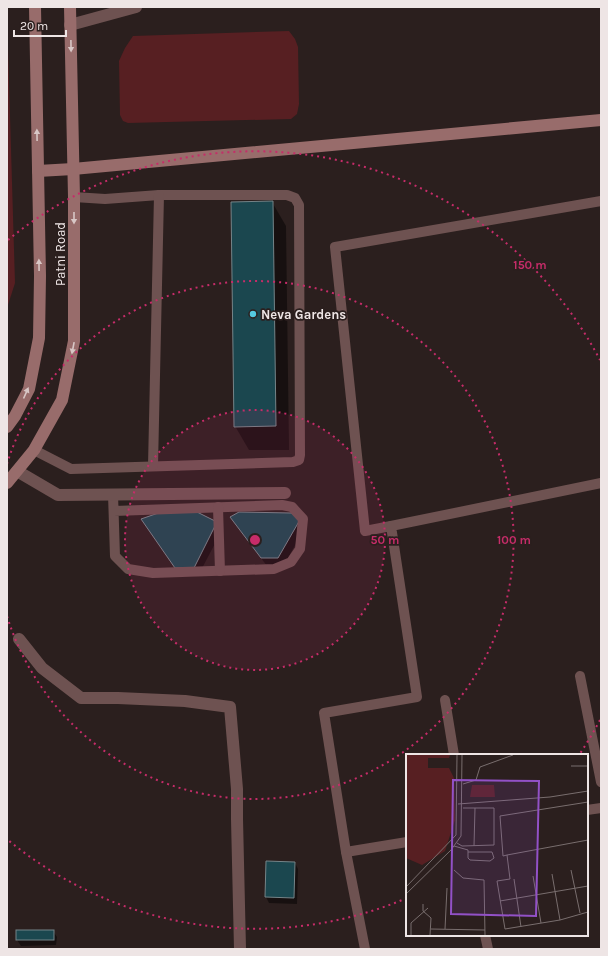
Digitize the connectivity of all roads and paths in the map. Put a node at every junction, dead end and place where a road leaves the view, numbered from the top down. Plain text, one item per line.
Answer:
1 (35, 7) edge
2 (70, 7) edge
3 (136, 7) edge
4 (70, 25) junction
5 (601, 120) edge
6 (74, 169) junction
7 (38, 171) junction
8 (159, 195) junction
9 (74, 197) junction
10 (601, 201) edge
11 (7, 427) edge
12 (34, 450) junction
13 (153, 466) junction
14 (17, 471) junction
15 (7, 483) edge
16 (601, 483) edge
17 (255, 493) junction
18 (285, 493) dead end
19 (113, 494) junction
20 (254, 506) junction
21 (218, 507) junction
22 (114, 511) junction
23 (391, 526) junction
24 (220, 571) junction
25 (19, 639) dead end
26 (580, 676) dead end
27 (445, 700) dead end
28 (454, 754) edge
29 (601, 782) edge
30 (601, 808) edge
31 (588, 810) edge
32 (406, 842) edge
33 (346, 852) junction
34 (485, 936) edge
35 (240, 949) edge
36 (365, 949) edge
37 (488, 949) edge

7 -> 1 main road, Patni Road
2 - 4 main road, Patni Road
3 - 4 street
4 -> 6 main road, Patni Road
5 - 6 main road
6 - 7 main road
6 - 9 main road, Patni Road
11 -> 7 main road, Patni Road
8 - 9 lane
8 - 13 lane
8 - 13 lane
9 -> 12 main road, Patni Road
10 - 23 lane
12 - 13 lane
12 - 14 main road, Patni Road
14 - 15 main road, Patni Road
14 - 19 street
16 - 23 lane
17 - 18 street
17 - 19 street
17 - 20 lane
19 - 22 lane
20 - 21 lane
20 - 24 lane
21 - 22 lane
21 - 24 lane
22 - 24 lane
23 - 33 lane
25 - 35 street
26 - 29 lane
27 - 28 lane
30 - 31 lane
32 - 33 lane
33 - 36 lane
34 - 37 lane

